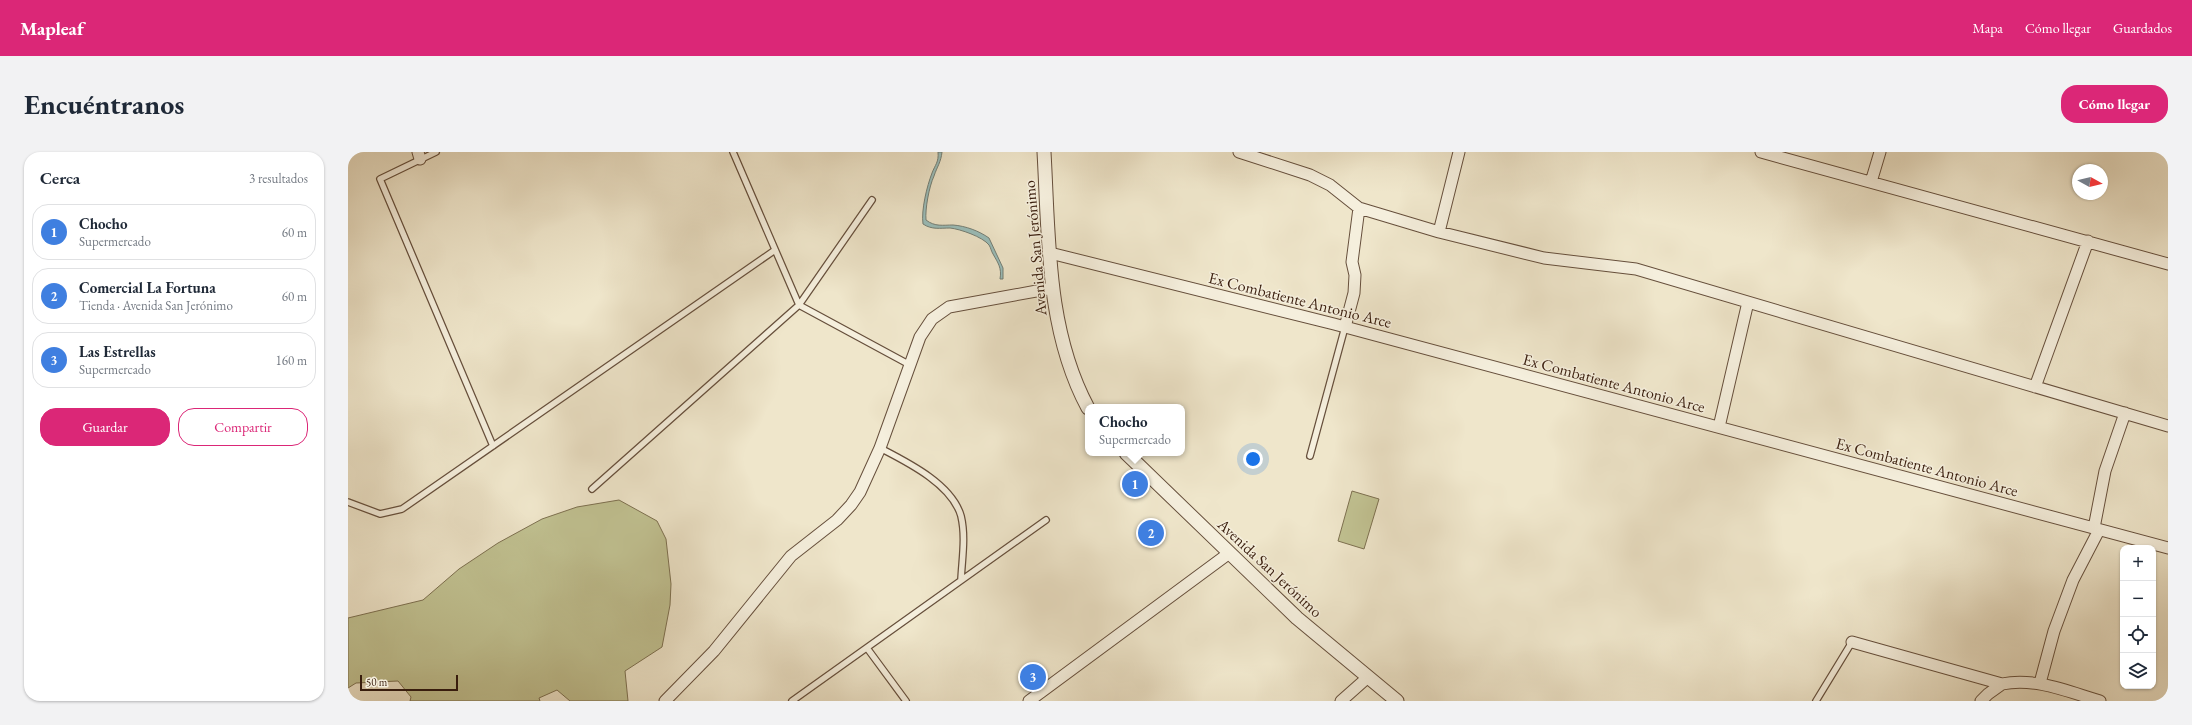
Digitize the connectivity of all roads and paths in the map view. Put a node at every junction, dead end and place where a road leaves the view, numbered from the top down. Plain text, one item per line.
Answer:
1 (436, 152) edge
2 (733, 152) edge
3 (1044, 152) edge
4 (1239, 152) edge
5 (1459, 152) edge
6 (1761, 152) edge
7 (1880, 152) edge
8 (419, 156) edge
9 (1871, 182) junction
10 (872, 200) dead end
11 (1359, 208) junction
12 (1439, 232) junction
13 (2088, 242) junction
14 (775, 250) junction
15 (1050, 253) junction
16 (2168, 264) edge
17 (1053, 288) junction
18 (1748, 302) junction
19 (799, 305) junction
20 (1345, 327) junction
21 (910, 365) junction
22 (2035, 387) junction
23 (1086, 404) edge
24 (2125, 413) junction
25 (2168, 426) edge
26 (1719, 427) junction
27 (493, 446) junction
28 (880, 448) junction
29 (1129, 456) edge
30 (1310, 456) dead end
31 (592, 489) dead end
32 (348, 502) edge
33 (1046, 520) dead end
34 (2097, 529) junction
35 (2168, 548) edge
36 (1228, 554) junction
37 (961, 580) junction
38 (1852, 642) joint
39 (867, 648) junction
40 (1368, 678) junction
41 (2040, 683) junction
42 (2002, 684) junction
43 (665, 701) edge
44 (792, 701) edge
45 (906, 701) edge
46 (1029, 701) edge
47 (1341, 701) edge
48 (1397, 701) edge
49 (1816, 701) edge
50 (1981, 701) edge
51 (2100, 701) edge

1 - 8 lane
2 - 14 lane
3 - 15 street, Avenida San Jerónimo
4 - 11 street
5 - 12 street
6 - 9 street
7 - 9 street
8 - 27 lane
9 - 13 street
10 - 19 lane
11 - 12 street
11 - 20 street
12 - 18 street
13 - 16 street
13 - 22 street
14 - 19 lane
14 - 27 lane
15 - 17 street, Avenida San Jerónimo
15 - 20 street, Ex Combatiente Antonio Arce
17 - 21 street
17 - 23 street, Avenida San Jerónimo
18 - 22 street
18 - 26 street
19 - 21 lane
19 - 31 lane
20 - 26 street, Ex Combatiente Antonio Arce
20 - 30 lane
21 - 28 street
22 - 24 street
24 - 25 street
24 - 34 street
26 - 34 street, Ex Combatiente Antonio Arce
27 - 32 lane
28 - 37 lane
28 - 43 street
29 - 36 street, Avenida San Jerónimo
33 - 37 lane
34 - 35 street, Ex Combatiente Antonio Arce
34 - 41 street
36 - 40 street, Avenida San Jerónimo
36 - 46 street
37 - 39 lane
38 - 42 street
38 - 49 lane
39 - 44 lane
39 - 45 lane
40 - 47 street
40 - 48 street, Avenida San Jerónimo
41 - 42 street
41 - 51 street
42 - 50 street

